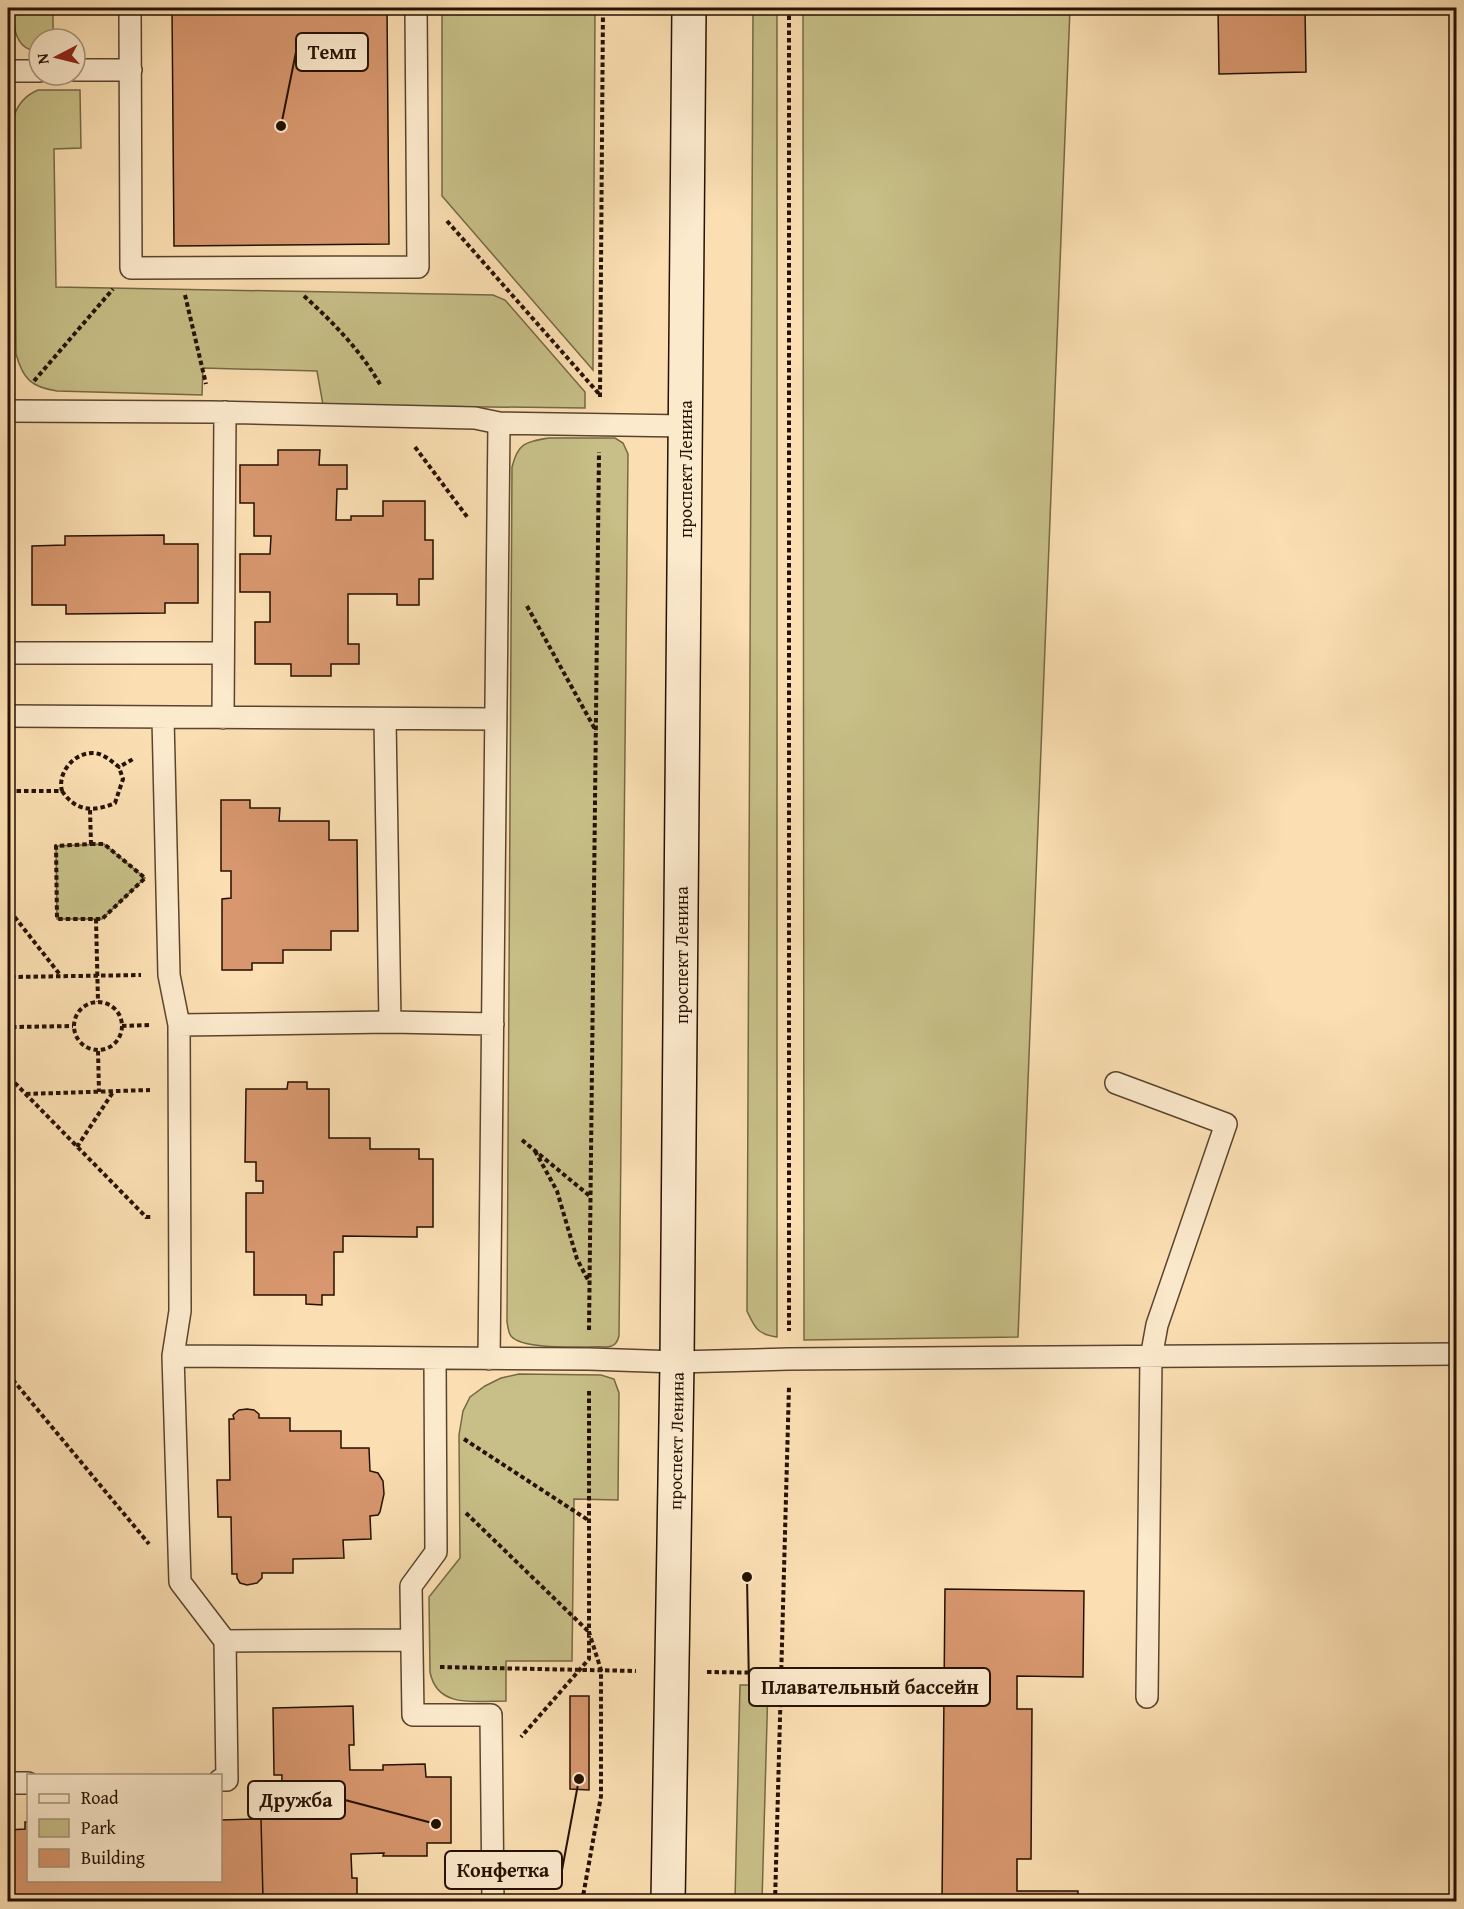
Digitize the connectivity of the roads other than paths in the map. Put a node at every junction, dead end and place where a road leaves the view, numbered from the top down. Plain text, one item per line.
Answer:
1 (130, 8) edge
2 (416, 8) edge
3 (689, 8) edge
4 (87, 70) edge
5 (131, 70) junction
6 (8, 71) edge
7 (27, 71) edge
8 (8, 411) edge
9 (218, 412) junction
10 (499, 423) junction
11 (685, 426) junction
12 (8, 653) edge
13 (223, 653) junction
14 (8, 716) edge
15 (163, 718) junction
16 (223, 718) junction
17 (385, 719) junction
18 (496, 719) junction
19 (390, 1022) junction
20 (493, 1024) junction
21 (179, 1025) junction
22 (1116, 1083) dead end
23 (1456, 1354) edge
24 (173, 1356) junction
25 (1151, 1358) junction
26 (435, 1359) junction
27 (489, 1359) junction
28 (677, 1362) junction
29 (411, 1640) junction
30 (225, 1641) junction
31 (1147, 1696) dead end
32 (222, 1780) edge
33 (8, 1783) edge
34 (27, 1783) edge
35 (493, 1902) edge
36 (668, 1902) edge

1 - 5 lane
2 - 5 lane
3 - 11 main road, проспект Ленина
4 - 5 lane
6 - 7 lane
8 - 9 lane
9 - 10 lane
9 - 13 lane
10 - 11 lane
10 - 18 lane
11 - 28 main road, проспект Ленина
12 - 13 lane
13 - 16 lane
14 - 15 lane
15 - 16 lane
15 - 21 lane
16 - 17 lane
17 - 18 lane
17 - 19 lane
18 - 20 lane
19 - 20 lane
19 - 21 lane
20 - 27 lane
21 - 24 lane
22 - 25 lane
23 - 25 lane
24 - 26 lane
24 - 30 lane
25 - 28 lane
25 - 31 lane
26 - 27 lane
26 - 29 lane
27 - 28 lane
28 - 36 main road, проспект Ленина
29 - 30 lane
29 - 35 lane
30 - 32 lane
33 - 34 lane

